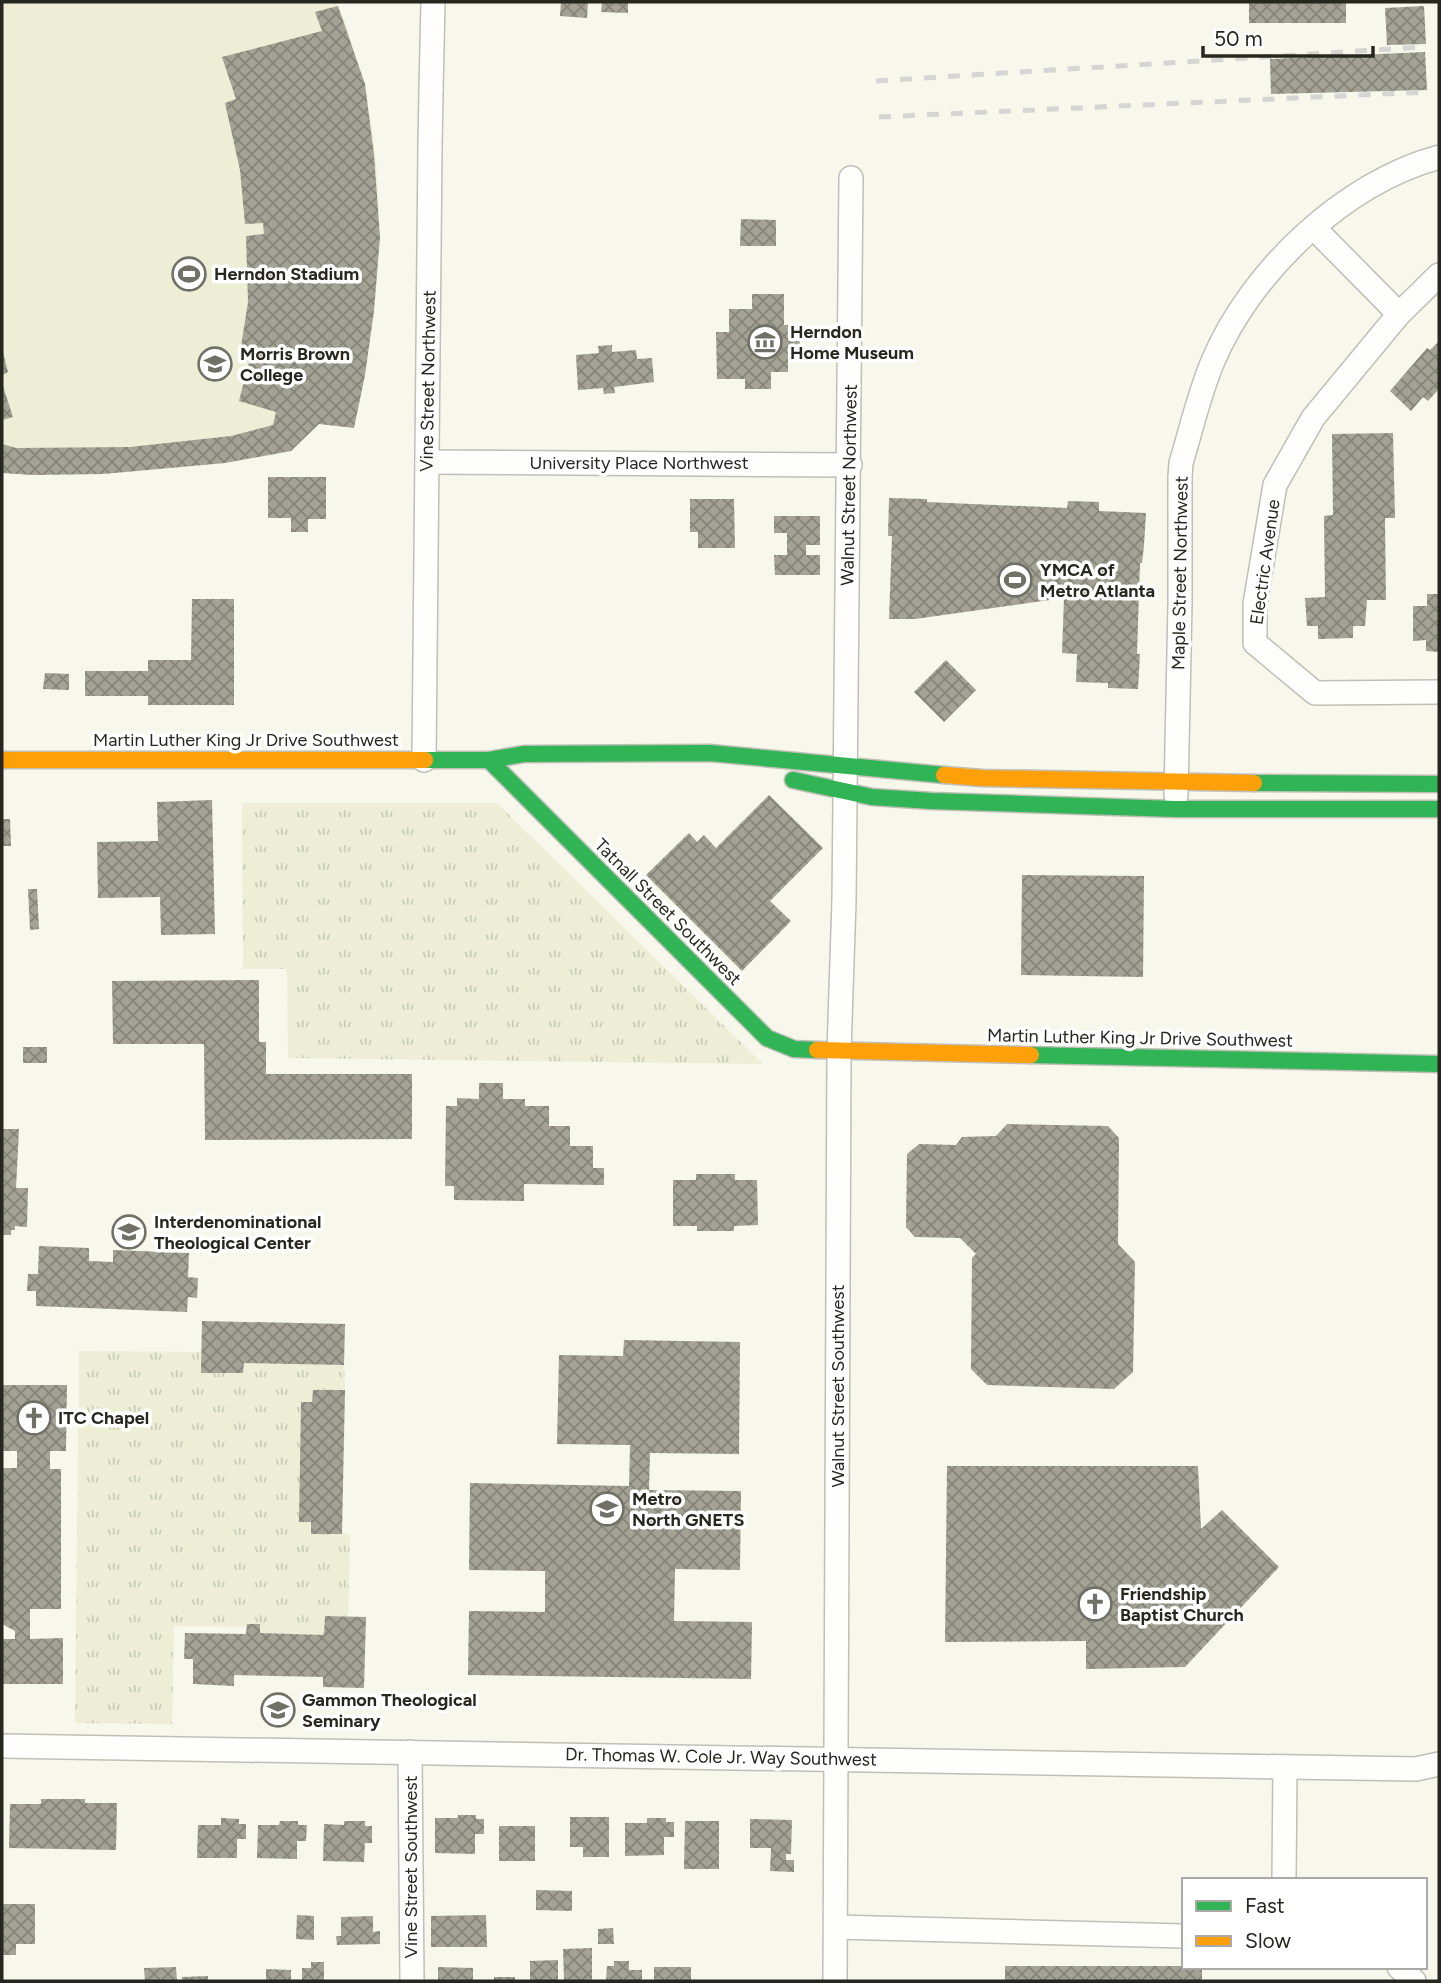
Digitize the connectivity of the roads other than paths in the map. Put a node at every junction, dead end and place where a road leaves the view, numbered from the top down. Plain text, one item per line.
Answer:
1 (433, 2) edge
2 (1439, 157) edge
3 (851, 178) dead end
4 (1314, 228) junction
5 (1439, 275) edge
6 (1399, 314) junction
7 (428, 462) junction
8 (850, 465) junction
9 (1439, 692) edge
10 (2, 760) edge
11 (424, 760) junction
12 (489, 760) junction
13 (845, 767) junction
14 (654, 769) dead end
15 (721, 770) dead end
16 (1176, 783) junction
17 (1439, 784) edge
18 (844, 791) junction
19 (1175, 809) junction
20 (1439, 810) edge
21 (839, 1051) junction
22 (1439, 1064) edge
23 (2, 1745) edge
24 (410, 1752) junction
25 (836, 1759) junction
26 (1439, 1763) edge
27 (1285, 1766) junction
28 (1284, 1878) edge
29 (836, 1927) junction
30 (1182, 1936) edge
31 (1401, 1969) edge
32 (412, 1981) edge
33 (835, 1981) edge
34 (1414, 1981) edge

1 - 7 street, Vine Street Northwest, bridge
2 - 4 street, Maple Street Northwest
3 - 8 street, Walnut Street Northwest
4 - 6 street
4 - 16 street, Maple Street Northwest
5 - 6 street
6 - 9 street, Electric Avenue
7 - 8 street, University Place Northwest
7 - 11 street, Vine Street Northwest
8 - 13 street, Walnut Street Northwest
10 - 11 street, Martin Luther King Jr Drive Southwest
11 - 12 street, Martin Luther King Jr Drive Southwest
12 - 13 street
12 - 14 street
12 - 21 street, Tatnall Street Southwest
13 - 16 street
13 - 18 street, Walnut Street Northwest
15 - 18 street
16 - 17 street
16 - 19 street, Maple Street Northwest
18 - 19 street
18 - 21 street, Walnut Street Southwest
19 - 20 street
21 - 22 street, Martin Luther King Jr Drive Southwest
21 - 25 street, Walnut Street Southwest
23 - 24 street, Dr. Thomas W. Cole Jr. Way Southwest
24 - 25 street, Dr. Thomas W. Cole Jr. Way Southwest
24 - 32 street, Vine Street Southwest
25 - 27 street, Dr. Thomas W. Cole Jr. Way Southwest
25 - 29 street, Walnut Street Southwest
26 - 27 street, Dr. Thomas W. Cole Jr. Way Southwest
27 - 28 street
29 - 30 street
29 - 33 street, Walnut Street Southwest
31 - 34 street

